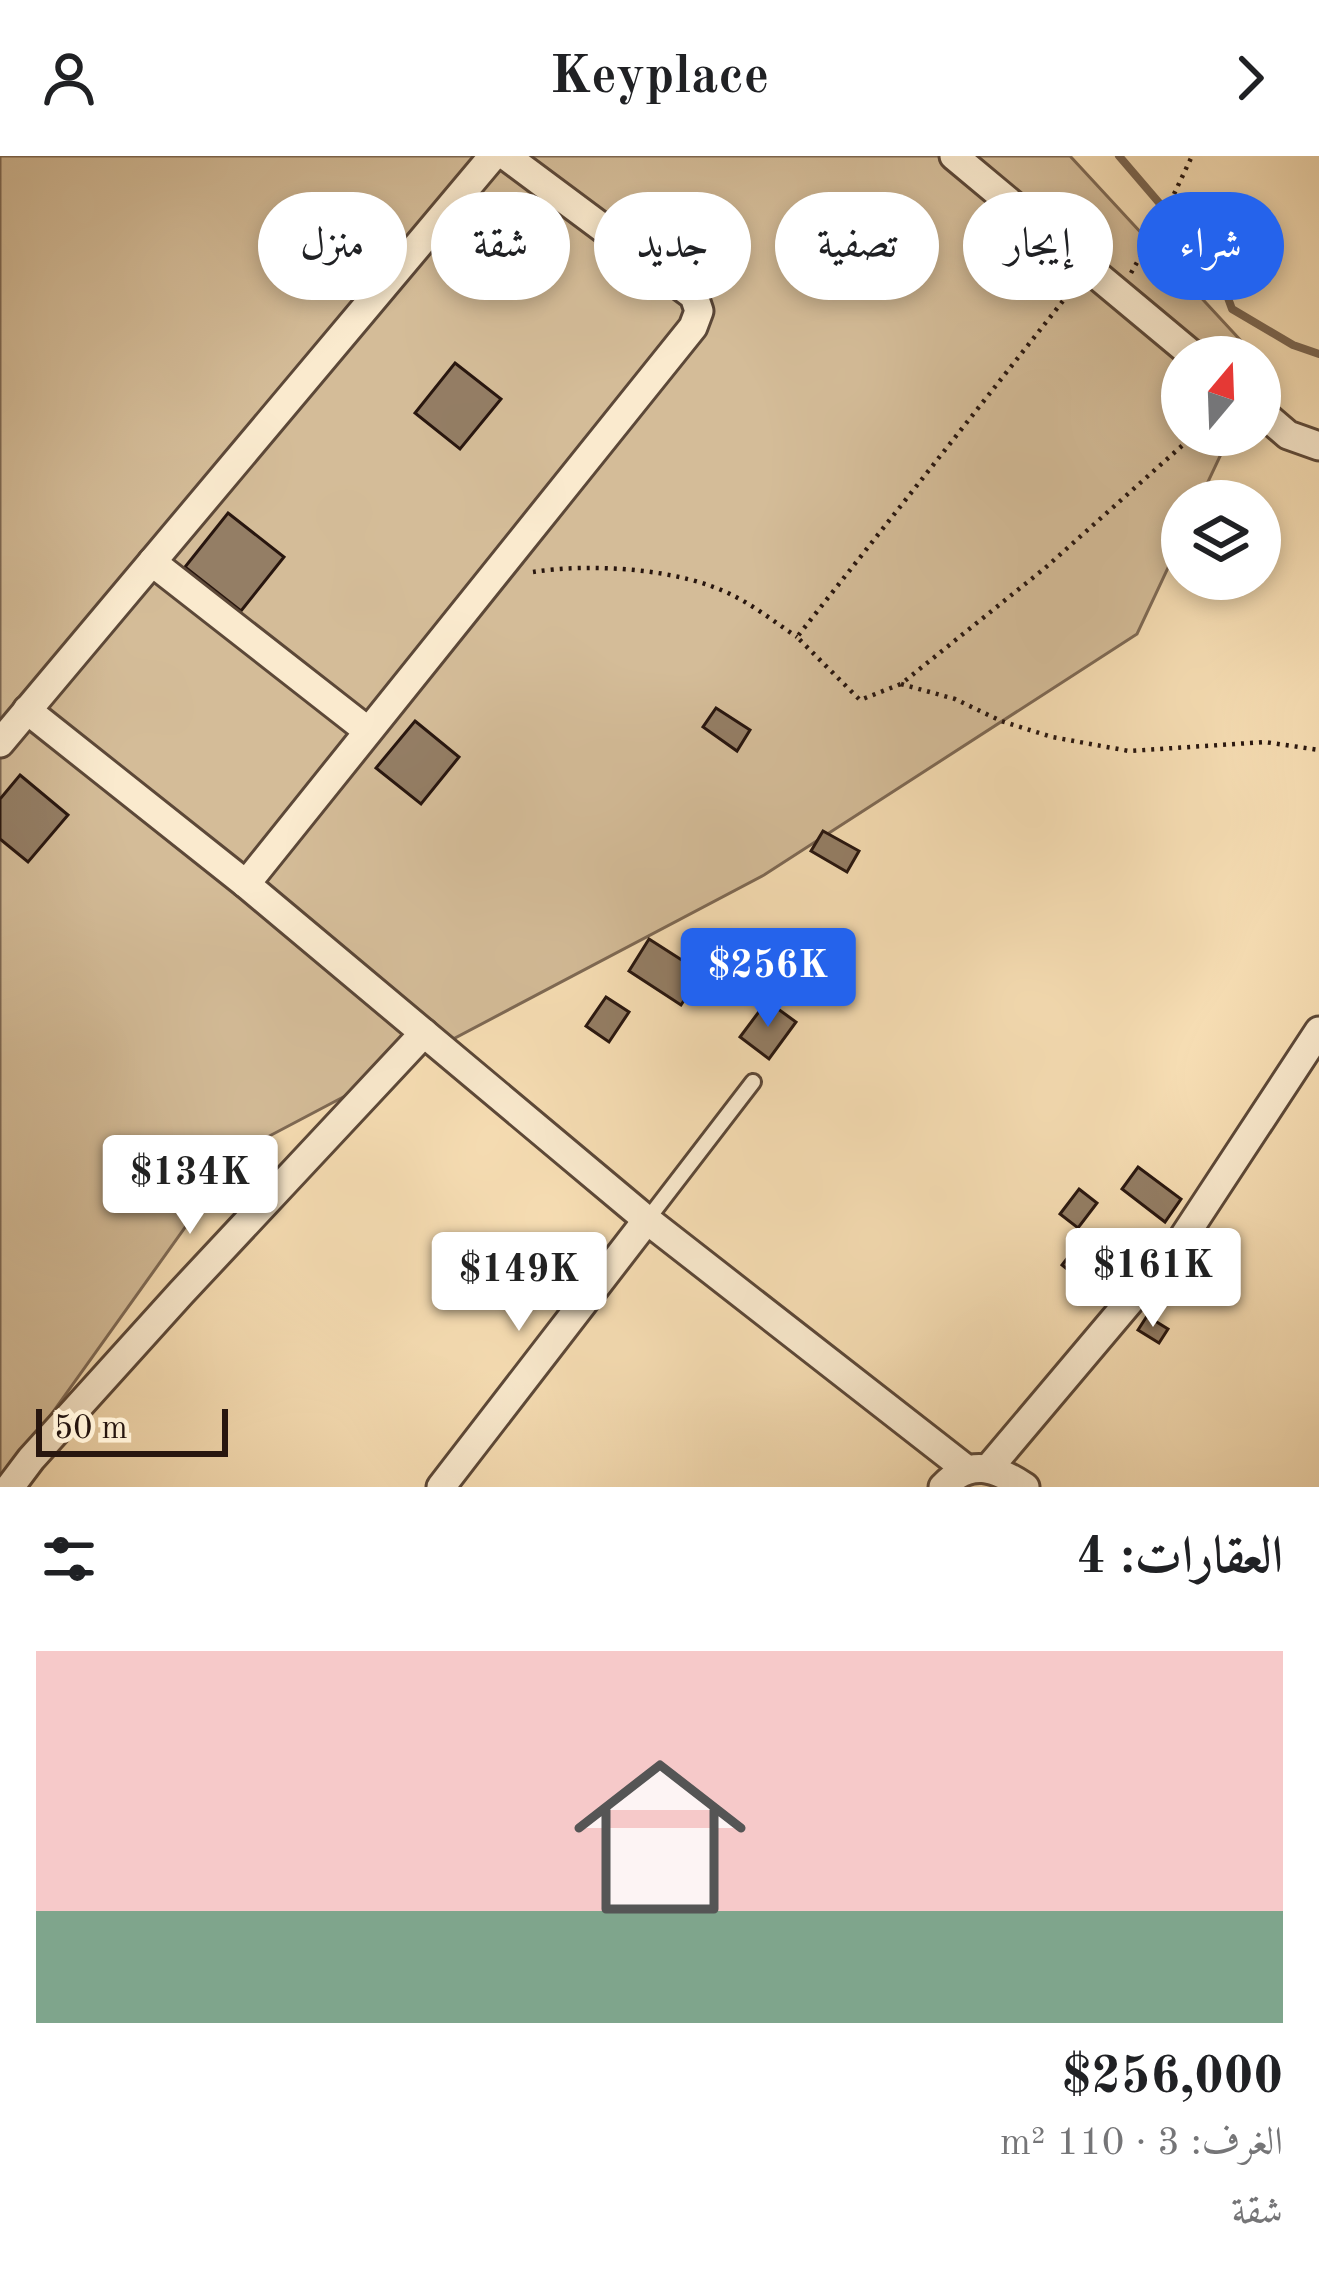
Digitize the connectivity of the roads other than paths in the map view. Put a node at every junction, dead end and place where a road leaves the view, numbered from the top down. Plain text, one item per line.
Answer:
1 (493, 156) edge
2 (506, 156) edge
3 (954, 156) edge
4 (1170, 336) edge
5 (1281, 428) edge
6 (1319, 446) edge
7 (152, 562) junction
8 (27, 710) junction
9 (368, 731) junction
10 (0, 743) edge
11 (246, 884) junction
12 (1319, 1031) edge
13 (424, 1033) junction
14 (753, 1082) dead end
15 (647, 1220) junction
16 (977, 1469) junction
17 (10, 1487) edge
18 (442, 1487) edge
19 (943, 1487) edge
20 (1025, 1487) edge

1 - 7 street
2 - 9 street
3 - 4 street
5 - 6 street
7 - 8 street
7 - 9 street
8 - 10 street
8 - 11 street
9 - 11 street
11 - 13 street
12 - 16 street
13 - 15 street
13 - 17 street
14 - 15 lane
15 - 16 street
15 - 18 street
16 - 19 street
16 - 20 street

